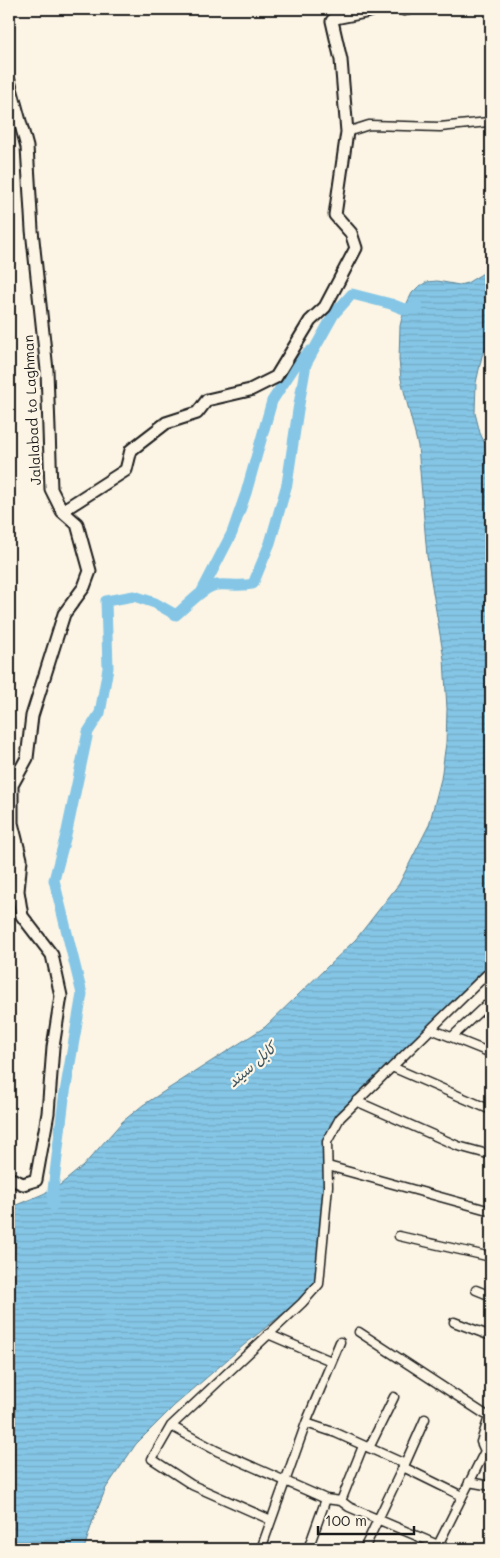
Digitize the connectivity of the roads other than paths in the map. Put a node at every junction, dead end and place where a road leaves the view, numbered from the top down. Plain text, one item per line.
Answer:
1 (382, 9) edge
2 (400, 9) edge
3 (414, 9) edge
4 (370, 10) edge
5 (9, 81) edge
6 (490, 120) edge
7 (347, 132) junction
8 (62, 511) junction
9 (491, 972) edge
10 (485, 1006) dead end
11 (431, 1029) junction
12 (452, 1038) junction
13 (491, 1053) edge
14 (392, 1067) junction
15 (356, 1101) junction
16 (491, 1110) edge
17 (491, 1155) edge
18 (328, 1166) junction
19 (9, 1178) edge
20 (491, 1211) edge
21 (399, 1236) dead end
22 (491, 1257) edge
23 (476, 1290) dead end
24 (491, 1296) edge
25 (454, 1322) dead end
26 (359, 1332) dead end
27 (268, 1334) junction
28 (491, 1336) edge
29 (340, 1342) dead end
30 (331, 1361) junction
31 (394, 1397) dead end
32 (490, 1417) edge
33 (425, 1419) dead end
34 (306, 1423) junction
35 (170, 1426) junction
36 (366, 1447) junction
37 (488, 1451) edge
38 (404, 1466) junction
39 (284, 1481) junction
40 (469, 1482) junction
41 (491, 1486) edge
42 (462, 1496) junction
43 (326, 1499) junction
44 (341, 1501) junction
45 (271, 1520) junction
46 (377, 1520) junction
47 (437, 1547) edge
48 (261, 1549) edge
49 (308, 1549) edge
50 (364, 1549) edge

1 - 4 street
2 - 3 street
4 - 7 street
5 - 8 street, Jalalabad to Laghman
6 - 7 street
7 - 8 street
8 - 19 street, Jalalabad to Laghman
9 - 11 street
10 - 12 street
11 - 12 street
11 - 14 street
12 - 13 street
14 - 15 street
14 - 16 street
15 - 17 street
15 - 18 street
18 - 20 street
18 - 27 street
21 - 22 street
23 - 24 street
25 - 28 street
26 - 32 street
27 - 30 street
27 - 35 street
29 - 30 street
30 - 34 street
31 - 36 street
32 - 37 street
33 - 38 street
34 - 36 street
34 - 39 street
35 - 39 street
35 - 45 street
36 - 38 street
36 - 44 street
37 - 40 street
38 - 42 street
38 - 46 street
39 - 43 street
39 - 45 street
40 - 41 street
40 - 42 street
42 - 47 street
43 - 44 street
43 - 49 street
44 - 46 street
45 - 48 street
46 - 47 street
46 - 50 street

